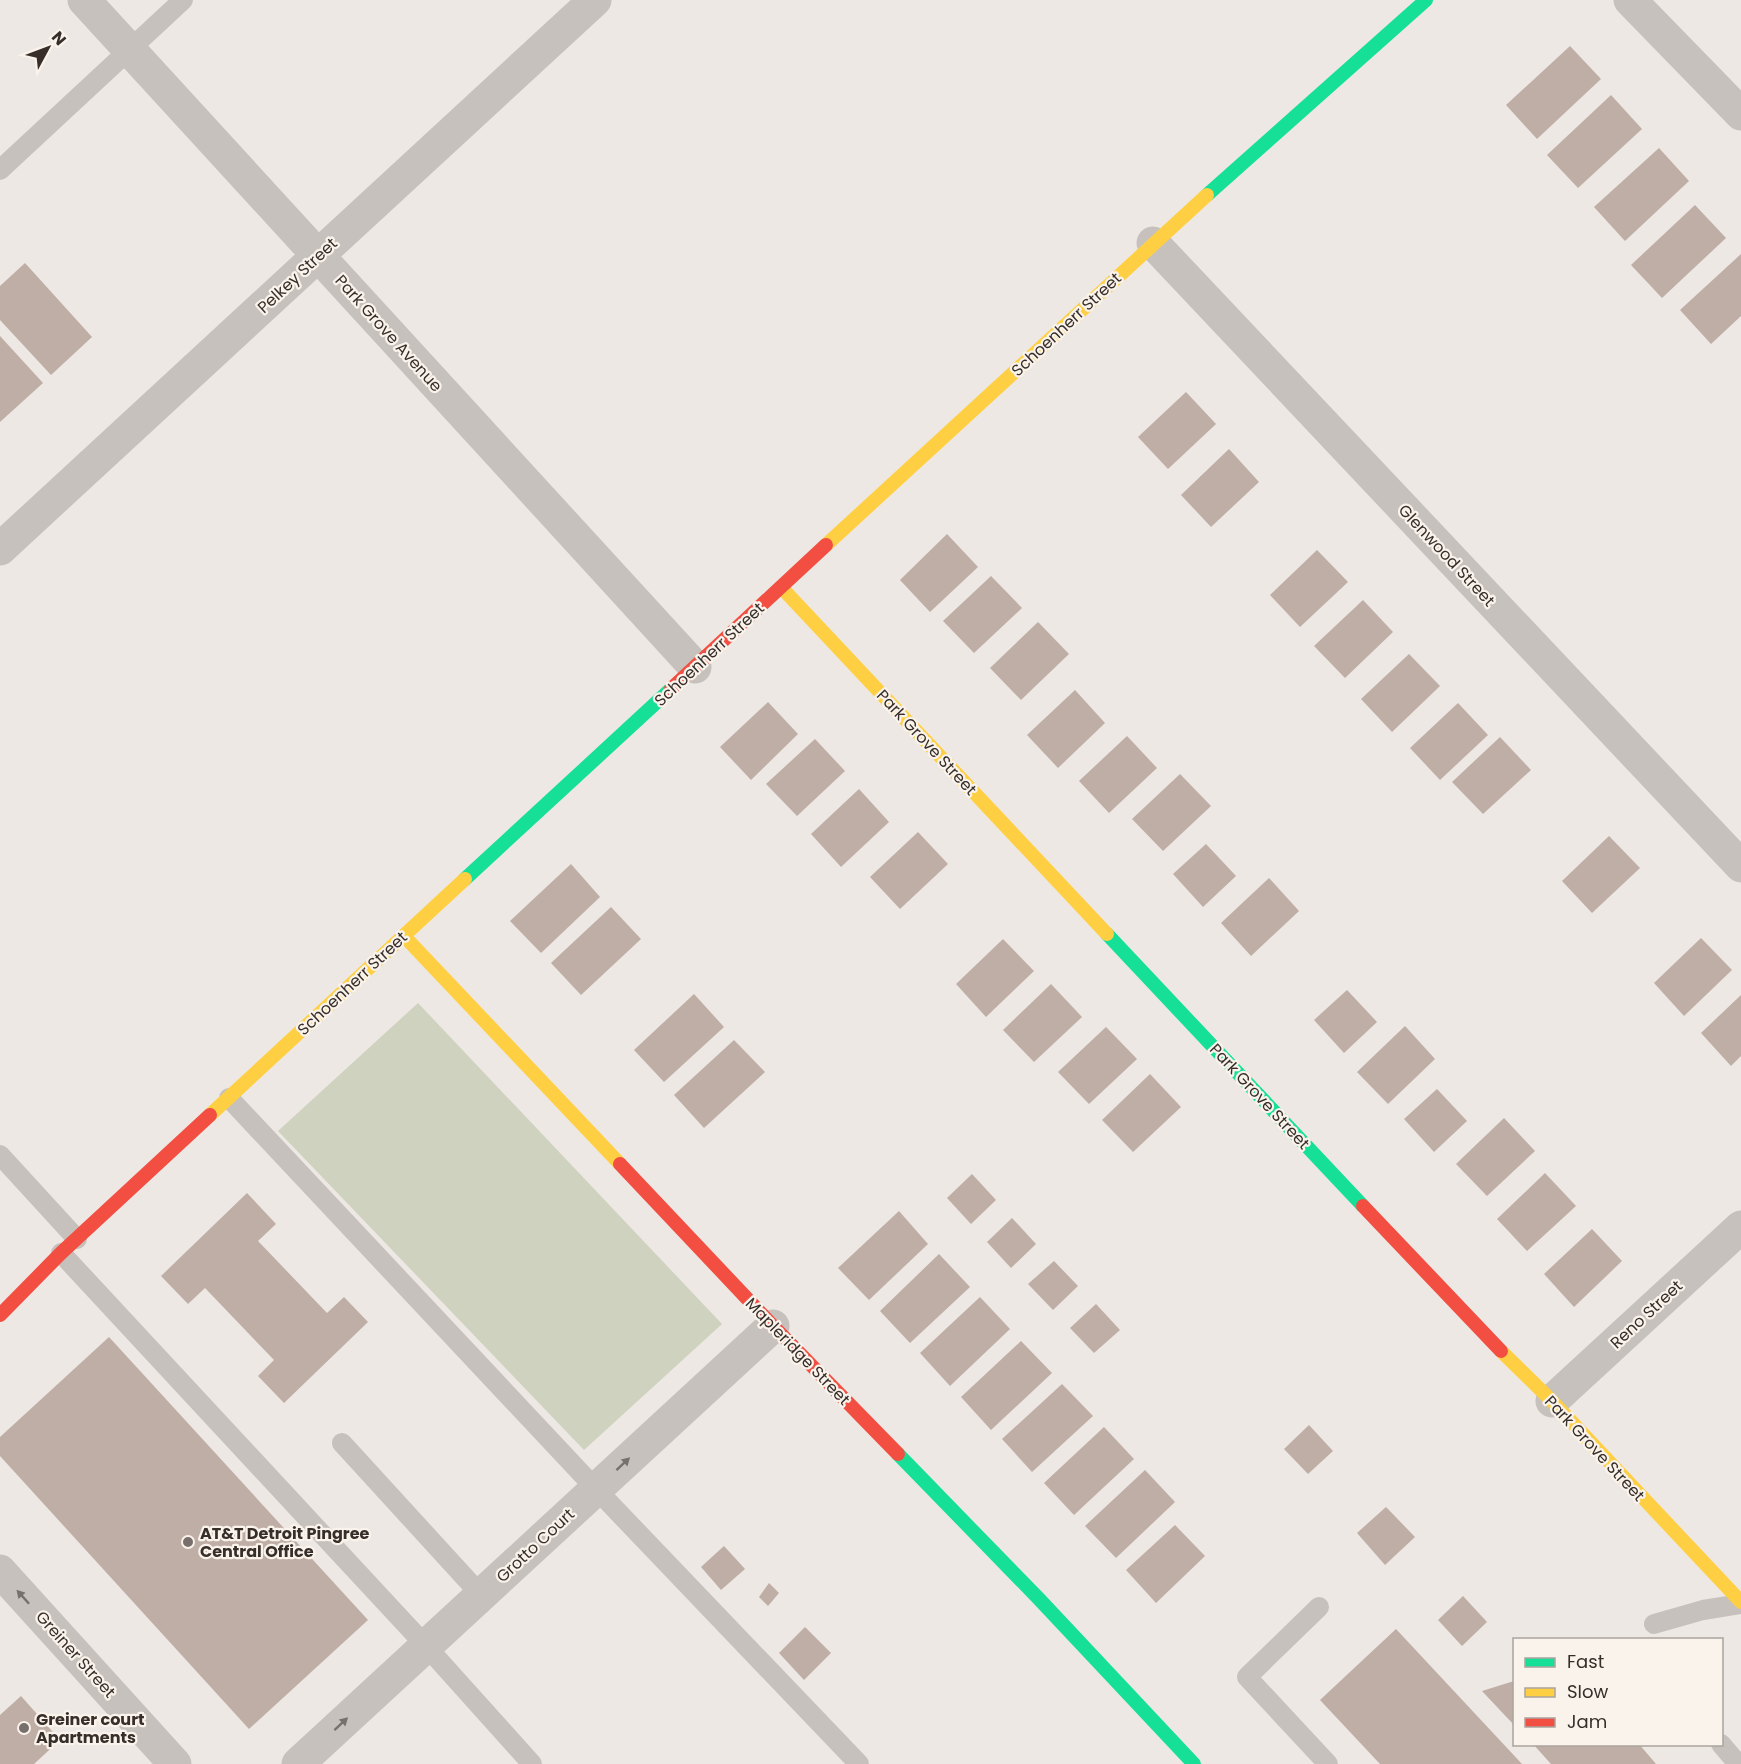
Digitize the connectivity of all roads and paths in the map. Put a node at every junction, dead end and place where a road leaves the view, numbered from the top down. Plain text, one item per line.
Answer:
1 (84, 0) edge
2 (183, 0) edge
3 (595, 0) edge
4 (1426, 0) edge
5 (1630, 0) edge
6 (129, 50) junction
7 (1741, 114) edge
8 (0, 170) edge
9 (1154, 243) junction
10 (318, 256) junction
11 (0, 549) edge
12 (781, 587) junction
13 (695, 667) junction
14 (1741, 866) edge
15 (404, 936) junction
16 (229, 1098) junction
17 (0, 1155) edge
18 (1741, 1227) edge
19 (77, 1239) junction
20 (62, 1253) junction
21 (0, 1315) edge
22 (773, 1326) junction
23 (1552, 1401) junction
24 (342, 1443) dead end
25 (596, 1489) junction
26 (0, 1571) edge
27 (481, 1595) junction
28 (1741, 1603) edge
29 (1319, 1607) dead end
30 (1654, 1624) dead end
31 (426, 1646) junction
32 (1723, 1746) edge
33 (175, 1764) edge
34 (298, 1764) edge
35 (532, 1764) edge
36 (859, 1764) edge
37 (1194, 1764) edge
38 (1328, 1764) edge
39 (1738, 1764) edge

1 - 6 street, Park Grove Avenue
2 - 6 lane
3 - 10 street, Pelkey Street
4 - 9 street, Schoenherr Street
5 - 7 street
6 - 8 lane
6 - 10 street, Park Grove Avenue
9 - 12 street, Schoenherr Street
9 - 14 street, Glenwood Street
10 - 11 street, Pelkey Street
10 - 13 street, Park Grove Avenue
12 - 13 street, Schoenherr Street
12 - 23 street, Park Grove Street
13 - 15 street, Schoenherr Street
15 - 16 street, Schoenherr Street
15 - 22 street, Mapleridge Street
16 - 19 street, Schoenherr Street
16 - 25 lane
17 - 19 lane
18 - 23 street, Reno Street
19 - 20 street, Schoenherr Street
20 - 21 street, Schoenherr Street
20 - 31 lane
25 -> 22 street, Grotto Court
22 - 37 street, Mapleridge Street
23 - 28 street, Park Grove Street
24 - 27 lane
25 - 27 street, Grotto Court
25 - 36 lane
33 -> 26 street, Greiner Street
27 - 31 street, Grotto Court
28 - 30 lane
29 - 38 lane
34 -> 31 street, Grotto Court
31 - 35 lane
32 - 39 lane

